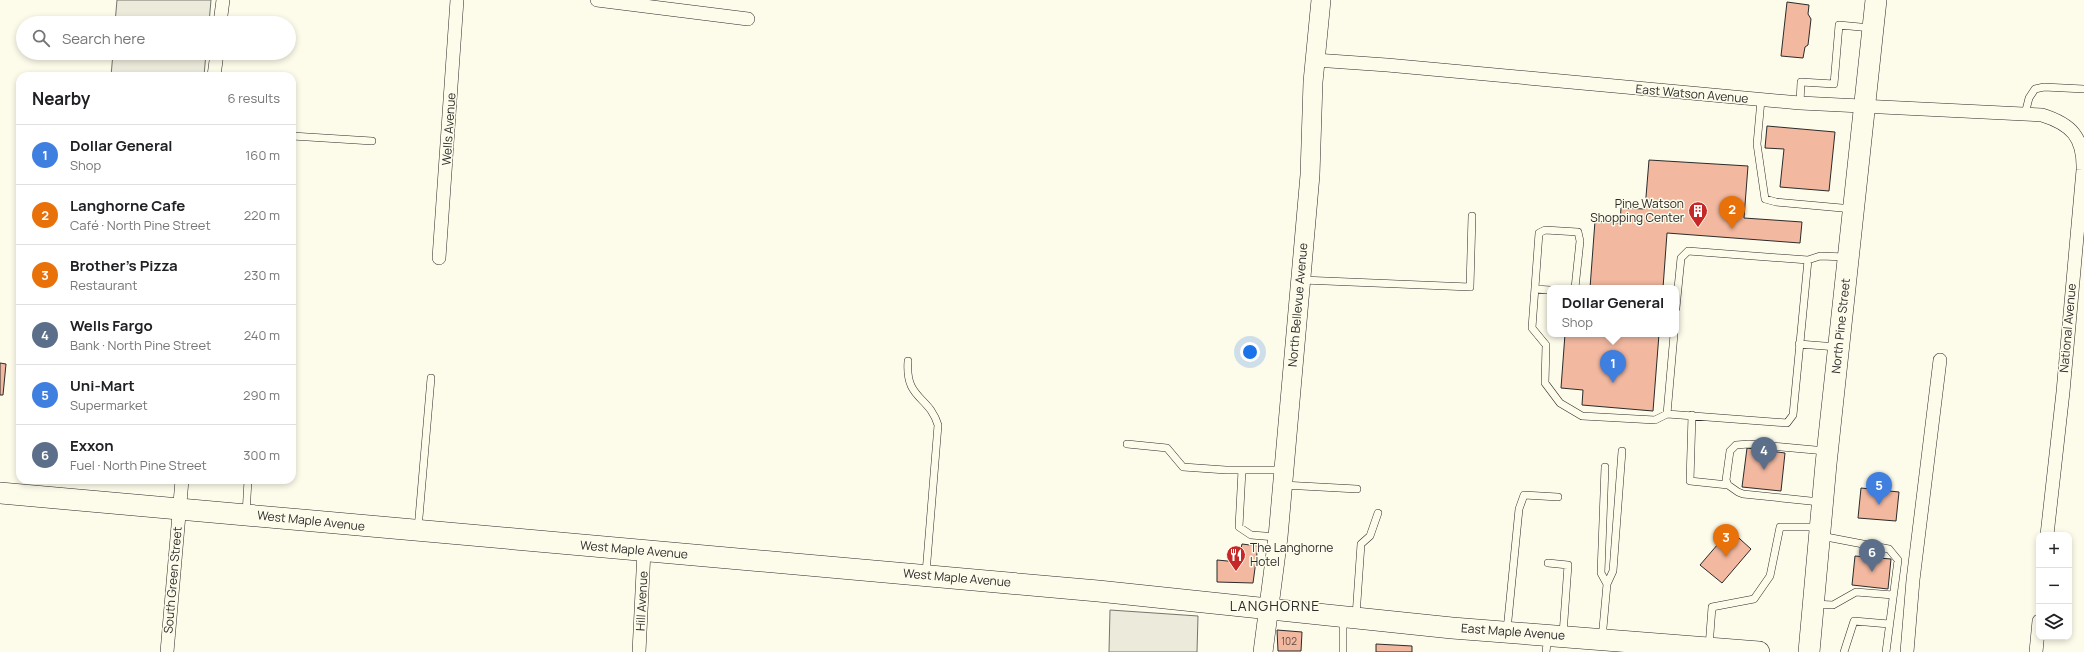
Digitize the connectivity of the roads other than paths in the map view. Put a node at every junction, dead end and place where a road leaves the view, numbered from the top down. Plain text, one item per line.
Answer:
1 (223, 0) edge
2 (457, 0) edge
3 (597, 0) edge
4 (1321, 0) edge
5 (1876, 0) edge
6 (221, 16) edge
7 (748, 19) dead end
8 (1873, 28) junction
9 (216, 60) edge
10 (1315, 60) junction
11 (215, 72) edge
12 (2084, 89) edge
13 (1761, 100) junction
14 (1800, 103) junction
15 (1865, 108) junction
16 (2025, 114) junction
17 (2067, 126) joint
18 (296, 136) edge
19 (372, 141) dead end
20 (1853, 209) junction
21 (1472, 216) dead end
22 (439, 258) dead end
23 (1848, 258) junction
24 (1808, 260) junction
25 (1299, 280) junction
26 (1575, 285) edge
27 (1678, 285) edge
28 (1535, 289) junction
29 (1547, 290) edge
30 (1674, 337) edge
31 (1799, 344) junction
32 (1838, 347) junction
33 (1940, 360) dead end
34 (908, 361) dead end
35 (432, 378) dead end
36 (1667, 414) junction
37 (1692, 415) junction
38 (1127, 444) dead end
39 (1622, 451) dead end
40 (1828, 451) junction
41 (1604, 467) dead end
42 (1242, 470) junction
43 (1283, 477) junction
44 (182, 484) edge
45 (248, 484) edge
46 (1728, 485) junction
47 (1357, 489) dead end
48 (0, 493) edge
49 (1558, 497) dead end
50 (1823, 503) junction
51 (180, 508) junction
52 (1378, 513) dead end
53 (246, 514) junction
54 (418, 532) junction
55 (1821, 532) junction
56 (2047, 532) edge
57 (1278, 537) junction
58 (644, 551) junction
59 (1548, 563) dead end
60 (926, 576) junction
61 (1607, 584) junction
62 (1893, 595) junction
63 (1814, 604) junction
64 (1268, 609) junction
65 (1349, 618) junction
66 (1889, 624) junction
67 (1507, 632) junction
68 (2037, 640) edge
69 (1552, 641) edge
70 (1609, 642) junction
71 (1658, 648) edge
72 (1709, 650) edge
73 (166, 652) edge
74 (639, 652) edge
75 (1263, 652) edge
76 (1343, 652) edge
77 (1759, 652) edge
78 (1810, 652) edge
79 (1844, 652) edge
80 (1886, 652) edge
81 (1907, 652) edge
82 (2036, 652) edge

1 - 6 street
2 - 22 street, Wells Avenue
3 - 7 street
4 - 10 street, North Bellevue Avenue
5 - 8 main road, North Pine Street
8 - 14 lane
8 - 15 main road, North Pine Street
9 - 11 street
10 - 13 street, East Watson Avenue
10 - 25 street, North Bellevue Avenue
12 - 16 lane
13 - 14 street, East Watson Avenue
13 - 20 lane
14 - 15 street, East Watson Avenue
15 - 16 street, East Watson Avenue
15 - 20 main road, North Pine Street
16 - 17 street, East Watson Avenue
17 - 56 street, National Avenue
18 - 19 lane
20 - 23 main road, North Pine Street
21 - 25 lane
23 - 24 lane
23 - 32 main road, North Pine Street
24 - 27 lane
24 - 31 lane
25 - 43 street, North Bellevue Avenue
26 - 28 lane
28 - 29 lane
28 - 36 lane
30 - 36 lane
31 - 32 lane
31 - 37 lane
32 - 40 main road, North Pine Street
33 - 81 street
34 - 60 lane
35 - 54 lane
36 - 37 lane
37 - 46 lane
38 - 42 lane
39 - 61 lane
40 - 46 lane
40 - 50 main road, North Pine Street
41 - 61 lane
42 - 43 lane
42 - 57 lane
43 - 47 lane
43 - 57 street, North Bellevue Avenue
44 - 51 street, South Green Street
45 - 53 lane
46 - 50 lane
48 - 51 main road, West Maple Avenue
49 - 67 lane
50 - 55 main road, North Pine Street
51 - 53 main road, West Maple Avenue
51 - 73 street, South Green Street
52 - 65 lane
53 - 54 main road, West Maple Avenue
54 - 58 main road, West Maple Avenue
55 - 62 lane
55 - 63 main road, North Pine Street
55 - 72 lane
57 - 64 street, North Bellevue Avenue
58 - 60 main road, West Maple Avenue
58 - 74 street, Hill Avenue
59 - 69 lane
60 - 64 main road, West Maple Avenue
61 - 70 lane
62 - 63 lane
62 - 66 lane
63 - 78 main road, North Pine Street
64 - 65 main road, East Maple Avenue
64 - 75 street, North Bellevue Avenue
65 - 67 main road, East Maple Avenue
65 - 76 lane
66 - 79 lane
66 - 80 lane
67 - 69 main road, East Maple Avenue
68 - 82 street
69 - 70 main road, East Maple Avenue
70 - 71 main road, East Maple Avenue
71 - 72 main road, East Maple Avenue
72 - 77 main road, East Maple Avenue

